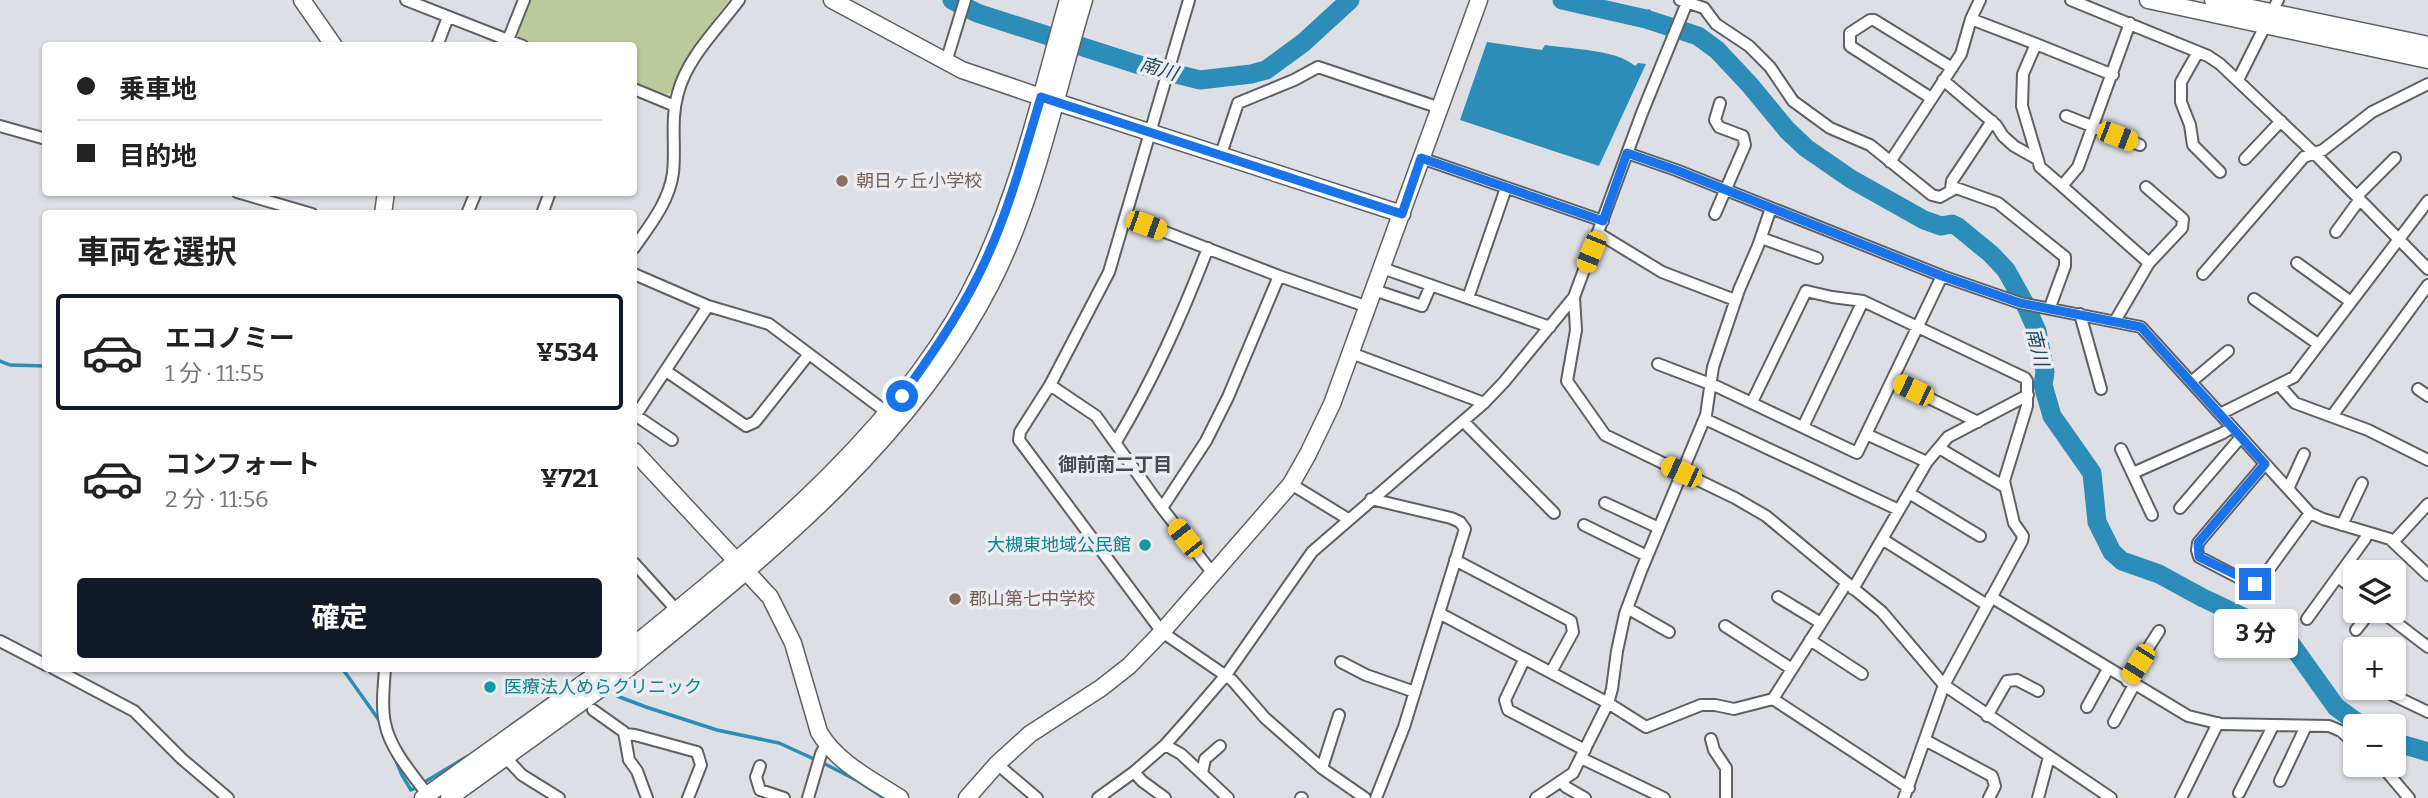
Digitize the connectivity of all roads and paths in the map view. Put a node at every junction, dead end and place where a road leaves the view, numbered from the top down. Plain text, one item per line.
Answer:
1 (302, 0) edge
2 (406, 0) edge
3 (523, 0) edge
4 (739, 0) edge
5 (832, 0) edge
6 (965, 0) edge
7 (1068, 0) edge
8 (1084, 0) edge
9 (1189, 0) edge
10 (1980, 0) edge
11 (2071, 0) edge
12 (2148, 0) edge
13 (2213, 0) edge
14 (1685, 1) edge
15 (1477, 5) edge
16 (2273, 13) edge
17 (448, 17) junction
18 (1971, 19) junction
19 (2130, 23) junction
20 (508, 40) junction
21 (331, 42) edge
22 (439, 42) edge
23 (513, 42) edge
24 (2036, 44) junction
25 (2428, 45) edge
26 (2198, 52) junction
27 (1059, 58) junction
28 (2428, 60) edge
29 (946, 62) junction
30 (1951, 68) junction
31 (2113, 75) junction
32 (2238, 79) junction
33 (1943, 80) junction
34 (2428, 84) edge
35 (637, 90) edge
36 (1931, 98) junction
37 (1048, 99) junction
38 (1720, 103) dead end
39 (676, 106) junction
40 (1440, 108) junction
41 (2066, 116) dead end
42 (1992, 121) junction
43 (2281, 121) junction
44 (0, 126) edge
45 (2093, 127) junction
46 (1151, 133) junction
47 (42, 138) edge
48 (2140, 145) dead end
49 (1627, 153) junction
50 (2314, 153) junction
51 (1221, 154) junction
52 (1421, 158) junction
53 (2395, 158) dead end
54 (2037, 159) junction
55 (2245, 159) dead end
56 (1890, 162) junction
57 (2220, 172) dead end
58 (2062, 186) junction
59 (2146, 187) dead end
60 (1506, 188) junction
61 (1951, 189) junction
62 (1725, 190) junction
63 (251, 196) edge
64 (2358, 198) junction
65 (2428, 201) edge
66 (1771, 208) junction
67 (298, 210) edge
68 (1402, 214) junction
69 (1715, 214) dead end
70 (1126, 218) junction
71 (1603, 221) junction
72 (2336, 232) dead end
73 (1598, 233) junction
74 (1761, 238) junction
75 (2398, 238) junction
76 (637, 244) edge
77 (1208, 247) junction
78 (1817, 258) dead end
79 (2149, 263) junction
80 (2297, 263) dead end
81 (1382, 268) junction
82 (2428, 269) edge
83 (2203, 274) dead end
84 (637, 275) edge
85 (1279, 276) junction
86 (1942, 276) junction
87 (1430, 285) junction
88 (2428, 285) edge
89 (1374, 290) junction
90 (1574, 297) junction
91 (1468, 298) junction
92 (2255, 299) dead end
93 (1735, 300) junction
94 (1863, 301) junction
95 (2351, 302) junction
96 (708, 306) junction
97 (2045, 306) junction
98 (1368, 307) junction
99 (2080, 314) junction
100 (2115, 321) junction
101 (1550, 327) junction
102 (1917, 327) junction
103 (2318, 344) junction
104 (2228, 351) dead end
105 (808, 354) junction
106 (1350, 354) junction
107 (1658, 364) dead end
108 (667, 371) junction
109 (1892, 380) junction
110 (2191, 382) junction
111 (1709, 384) junction
112 (1050, 385) junction
113 (2279, 385) junction
114 (2101, 389) dead end
115 (2028, 395) junction
116 (1752, 402) junction
117 (1484, 403) junction
118 (881, 408) dead end
119 (637, 413) edge
120 (2220, 414) junction
121 (2332, 416) junction
122 (637, 419) edge
123 (1705, 419) junction
124 (1463, 421) junction
125 (1978, 422) junction
126 (1803, 427) junction
127 (2232, 427) junction
128 (1866, 434) junction
129 (2241, 438) junction
130 (672, 440) dead end
131 (1116, 442) junction
132 (1939, 448) junction
133 (2121, 449) dead end
134 (637, 454) edge
135 (2304, 454) dead end
136 (2425, 454) edge
137 (1927, 463) junction
138 (2265, 464) junction
139 (1681, 472) junction
140 (2133, 473) junction
141 (2362, 483) dead end
142 (1291, 484) junction
143 (2005, 486) junction
144 (2288, 489) junction
145 (1909, 493) junction
146 (1371, 499) junction
147 (1605, 503) dead end
148 (2428, 504) edge
149 (1162, 508) junction
150 (2180, 508) dead end
151 (1899, 510) junction
152 (1555, 513) dead end
153 (2310, 513) junction
154 (2152, 515) dead end
155 (1348, 519) junction
156 (1584, 525) dead end
157 (2342, 525) junction
158 (1659, 528) junction
159 (2367, 532) junction
160 (1980, 536) dead end
161 (1882, 539) junction
162 (2394, 541) junction
163 (1647, 556) junction
164 (1455, 560) junction
165 (637, 566) edge
166 (741, 566) junction
167 (1214, 575) junction
168 (2428, 575) edge
169 (2338, 578) junction
170 (2343, 582) edge
171 (1849, 587) junction
172 (1777, 597) dead end
173 (1989, 601) junction
174 (671, 604) dead end
175 (1627, 608) junction
176 (1439, 613) junction
177 (2307, 619) dead end
178 (1821, 623) junction
179 (2362, 623) edge
180 (2397, 623) edge
181 (1725, 626) dead end
182 (2159, 631) dead end
183 (2356, 631) dead end
184 (1162, 632) junction
185 (1669, 632) dead end
186 (1810, 640) junction
187 (0, 641) edge
188 (637, 643) edge
189 (2428, 647) edge
190 (1524, 660) junction
191 (637, 661) edge
192 (42, 662) edge
193 (1341, 662) dead end
194 (1792, 669) junction
195 (2108, 669) junction
196 (61, 672) edge
197 (385, 672) edge
198 (599, 672) edge
199 (624, 672) edge
200 (1551, 672) junction
201 (1226, 674) junction
202 (1862, 674) dead end
203 (2131, 683) junction
204 (1944, 685) junction
205 (2038, 691) dead end
206 (1415, 692) junction
207 (1773, 699) junction
208 (2403, 700) edge
209 (1608, 703) junction
210 (2087, 707) dead end
211 (593, 710) dead end
212 (2428, 712) edge
213 (1339, 715) dead end
214 (1987, 716) junction
215 (2113, 722) dead end
216 (2218, 723) junction
217 (2273, 726) junction
218 (2306, 726) junction
219 (2343, 733) edge
220 (624, 734) junction
221 (1711, 739) dead end
222 (1925, 740) junction
223 (826, 744) junction
224 (1165, 745) junction
225 (1220, 747) dead end
226 (1583, 754) junction
227 (2049, 757) junction
228 (506, 758) junction
229 (997, 764) junction
230 (760, 766) dead end
231 (1322, 768) junction
232 (1134, 772) junction
233 (1202, 773) junction
234 (2391, 777) edge
235 (2280, 781) dead end
236 (1564, 789) edge
237 (1347, 793) edge
238 (2239, 793) dead end
239 (1909, 794) edge
240 (427, 797) edge
241 (1034, 797) edge
242 (228, 798) edge
243 (449, 798) edge
244 (559, 798) edge
245 (647, 798) edge
246 (688, 798) edge
247 (784, 798) edge
248 (808, 798) edge
249 (900, 798) edge
250 (967, 798) edge
251 (1098, 798) edge
252 (1165, 798) edge
253 (1228, 798) edge
254 (1365, 798) edge
255 (1376, 798) edge
256 (1536, 798) edge
257 (1584, 798) edge
258 (1664, 798) edge
259 (1726, 798) edge
260 (1989, 798) edge
261 (2038, 798) edge
262 (2111, 798) edge
263 (2181, 798) edge
264 (2409, 798) edge

1 - 21 street
2 - 17 street
3 - 20 street
4 - 39 street
5 - 29 street
6 - 29 street
7 - 27 street
8 - 27 street
9 - 46 street
10 - 18 street
11 - 19 street
12 - 16 street
13 - 16 street
14 - 49 street
14 - 56 street
15 - 40 street
16 - 25 street
16 - 28 street
16 - 32 street
17 - 20 street
17 - 22 street
18 - 24 street
18 - 30 street
19 - 26 street
19 - 31 street
20 - 23 street
24 - 31 street
24 - 54 street
26 - 32 street
26 - 57 street
27 - 37 street
29 - 37 street
30 - 33 street
30 - 36 street
31 - 45 street
32 - 43 street
33 - 36 street
33 - 42 street
34 - 50 street
35 - 39 street
36 - 56 street
37 - 46 street
37 - 166 street
38 - 62 street
39 - 76 street
40 - 51 street
40 - 52 street
41 - 45 street
42 - 54 street
42 - 61 street
43 - 50 street
43 - 55 street
44 - 47 street
45 - 48 street
45 - 58 street
46 - 51 street
46 - 70 street
49 - 62 street
49 - 71 street
50 - 64 street
50 - 83 street
51 - 68 street
52 - 60 street
52 - 68 street
53 - 64 street
54 - 58 street
56 - 61 street
58 - 79 street
59 - 79 street
60 - 71 street
60 - 91 street
61 - 97 street
62 - 66 street
62 - 69 street
63 - 67 street
64 - 72 street
64 - 75 street
65 - 75 street
66 - 74 street
66 - 86 street
68 - 81 street
70 - 77 street
70 - 112 street
71 - 73 street
73 - 90 street
73 - 93 street
74 - 78 street
74 - 93 street
75 - 82 street
75 - 95 street
77 - 85 street
77 - 131 street
79 - 100 street
80 - 95 street
81 - 87 street
81 - 89 street
84 - 96 street
85 - 98 street
85 - 149 street
86 - 97 street
86 - 102 street
87 - 89 street
87 - 91 street
88 - 121 street
89 - 98 street
90 - 101 street
90 - 139 street
91 - 101 street
92 - 103 street
93 - 111 street
94 - 102 street
94 - 116 street
94 - 126 street
95 - 103 street
96 - 105 street
96 - 108 street
97 - 99 street
98 - 106 street
99 - 100 street
99 - 114 street
100 - 110 street
101 - 117 street
102 - 109 street
102 - 115 street
103 - 113 street
104 - 110 street
105 - 108 street
105 - 118 street
106 - 117 street
106 - 142 street
107 - 111 street
108 - 119 street
109 - 125 street
109 - 128 street
110 - 120 street
111 - 116 street
111 - 123 street
112 - 131 street
112 - 184 street
113 - 120 street
113 - 121 street
115 - 125 street
115 - 143 street
116 - 126 street
117 - 124 street
120 - 127 street
121 - 136 street
122 - 130 street
123 - 139 street
123 - 151 street
124 - 146 street
124 - 152 street
125 - 132 street
126 - 128 street
127 - 129 street
127 - 140 street
128 - 137 street
129 - 138 street
129 - 150 street
131 - 149 street
132 - 137 street
132 - 143 street
133 - 140 street
134 - 166 street
135 - 144 street
137 - 145 street
138 - 144 street
138 - 153 street
139 - 158 street
139 - 171 street
140 - 154 street
141 - 157 street
142 - 155 street
142 - 167 street
143 - 173 street
144 - 153 street
145 - 151 street
145 - 160 street
146 - 155 street
146 - 164 street
147 - 158 street
148 - 162 street
149 - 167 street
151 - 161 street
153 - 157 street
155 - 201 street
156 - 163 street
157 - 159 street
158 - 163 street
159 - 162 street
159 - 169 street
161 - 171 street
161 - 173 street
162 - 168 street
163 - 175 street
164 - 176 street
164 - 200 street
165 - 174 street
166 - 188 street
166 - 191 street
166 - 223 street
167 - 184 street
169 - 170 street
169 - 177 street
171 - 178 street
171 - 204 street
172 - 178 street
173 - 195 street
173 - 204 street
175 - 185 street
175 - 209 street
176 - 190 street
176 - 206 street
178 - 186 street
179 - 183 street
180 - 189 street
181 - 194 street
182 - 203 street
184 - 201 street
184 - 229 street
186 - 194 street
186 - 202 street
187 - 192 street
190 - 200 street
190 - 226 street
193 - 206 street
194 - 207 street
195 - 203 street
195 - 210 street
196 - 242 street
197 - 240 street
198 - 240 street
199 - 228 street
200 - 209 street
201 - 224 street
201 - 231 street
203 - 215 street
203 - 216 street
204 - 214 street
204 - 222 street
205 - 214 street
206 - 255 street
207 - 209 street
207 - 239 street
208 - 212 street
209 - 226 street
211 - 220 street
213 - 231 street
214 - 227 street
216 - 217 street
216 - 263 street
217 - 218 street
217 - 238 street
218 - 219 street
218 - 235 street
220 - 245 street
220 - 246 street
221 - 259 street
222 - 239 street
222 - 260 street
223 - 248 street
223 - 249 street
224 - 232 street
224 - 233 street
225 - 233 street
226 - 236 street
226 - 258 street
227 - 261 street
227 - 262 street
228 - 243 street
228 - 244 street
229 - 241 street
229 - 250 street
230 - 247 street
231 - 237 street
232 - 251 street
232 - 252 street
233 - 253 street
234 - 264 street
236 - 256 street
236 - 257 street
237 - 254 street

